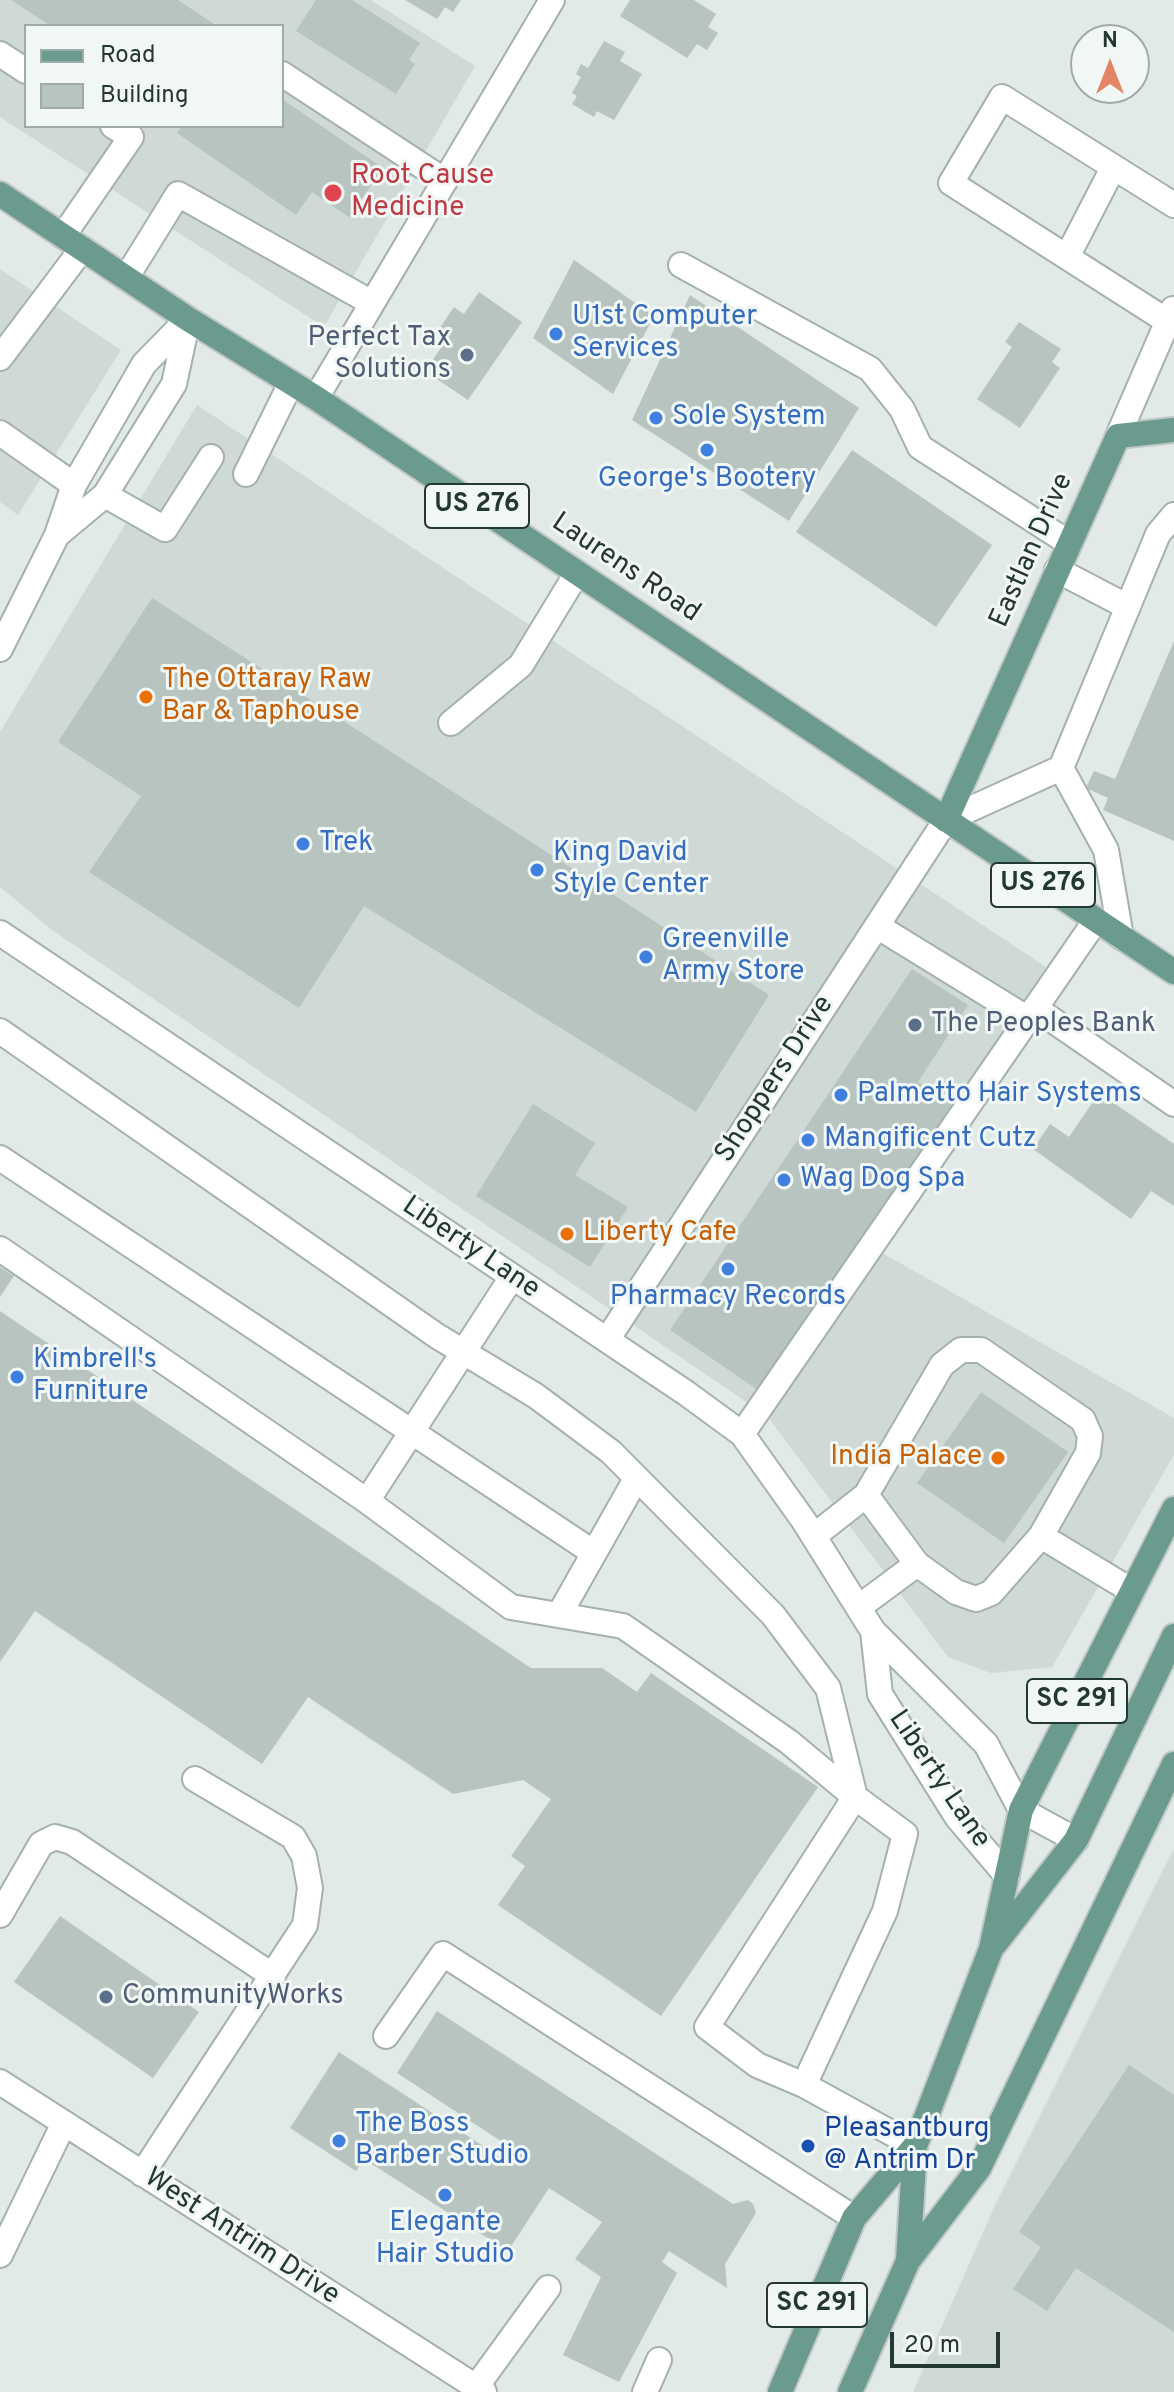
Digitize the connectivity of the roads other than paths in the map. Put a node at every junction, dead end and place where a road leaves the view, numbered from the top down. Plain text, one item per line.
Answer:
1 (552, 0) edge
2 (0, 54) edge
3 (24, 70) edge
4 (284, 75) edge
5 (116, 128) edge
6 (1113, 168) junction
7 (445, 181) junction
8 (0, 194) edge
9 (1174, 205) edge
10 (72, 242) junction
11 (1067, 257) junction
12 (681, 265) dead end
13 (126, 278) junction
14 (372, 303) junction
15 (1171, 314) edge
16 (188, 319) junction
17 (0, 358) edge
18 (291, 383) junction
19 (316, 398) junction
20 (1174, 430) edge
21 (0, 433) edge
22 (1118, 436) junction
23 (211, 457) dead end
24 (246, 474) dead end
25 (74, 485) junction
26 (105, 495) junction
27 (1174, 515) edge
28 (57, 535) junction
29 (1069, 543) junction
30 (1057, 570) junction
31 (577, 573) junction
32 (1128, 607) junction
33 (0, 649) edge
34 (451, 723) dead end
35 (1061, 768) junction
36 (946, 820) junction
37 (1096, 920) junction
38 (877, 926) junction
39 (0, 933) edge
40 (1121, 937) junction
41 (1174, 972) edge
42 (1032, 1014) junction
43 (0, 1031) edge
44 (1174, 1104) edge
45 (0, 1158) edge
46 (0, 1249) edge
47 (512, 1277) junction
48 (607, 1340) junction
49 (461, 1351) junction
50 (411, 1433) junction
51 (742, 1434) junction
52 (636, 1479) junction
53 (866, 1495) junction
54 (367, 1501) junction
55 (1174, 1509) edge
56 (814, 1536) junction
57 (1041, 1536) junction
58 (594, 1553) junction
59 (917, 1564) junction
60 (1132, 1591) junction
61 (859, 1607) junction
62 (559, 1615) junction
63 (873, 1631) junction
64 (1174, 1636) edge
65 (1174, 1764) edge
66 (195, 1779) dead end
67 (855, 1797) junction
68 (1021, 1810) junction
69 (1076, 1840) junction
70 (1007, 1876) junction
71 (0, 1915) edge
72 (991, 1949) junction
73 (273, 1976) junction
74 (386, 2036) dead end
75 (0, 2082) edge
76 (804, 2085) junction
77 (64, 2123) junction
78 (915, 2146) junction
79 (142, 2174) junction
80 (854, 2218) junction
81 (3, 2239) edge
82 (908, 2261) junction
83 (548, 2288) dead end
84 (659, 2360) dead end
85 (480, 2390) edge
86 (645, 2392) edge
87 (780, 2392) edge
88 (850, 2392) edge

1 - 7 street
2 - 3 street
4 - 7 street
5 - 10 street
6 - 9 street
6 - 11 street
6 - 11 street
7 - 14 street
8 - 10 main road, Laurens Road / US 276
10 - 13 main road, Laurens Road / US 276
10 - 17 street
11 - 15 street
12 - 29 street
13 - 14 street
13 - 16 main road, Laurens Road / US 276
14 - 19 street
15 - 22 street, Eastlan Drive
16 - 18 main road, Laurens Road / US 276
16 - 25 street
16 - 26 street
18 - 19 main road, Laurens Road / US 276
18 - 24 street
19 - 31 main road, Laurens Road / US 276
20 - 22 main road
21 - 25 street
22 - 29 main road, Eastlan Drive
23 - 26 street
25 - 28 street
26 - 28 street
27 - 32 street
28 - 33 street
29 - 30 main road, Eastlan Drive
30 - 32 street
30 - 36 main road, Eastlan Drive
31 - 34 street
31 - 36 main road, Laurens Road / US 276
32 - 35 street
35 - 36 street
35 - 40 street
36 - 37 main road, Laurens Road / US 276
36 - 38 street, Shoppers Drive
37 - 40 main road, Laurens Road / US 276
37 - 42 street
38 - 42 street
38 - 48 street, Shoppers Drive
39 - 47 street, Liberty Lane
40 - 41 main road, Laurens Road / US 276
42 - 44 street
42 - 51 street
43 - 49 street
45 - 50 street
46 - 54 street
47 - 48 street, Liberty Lane
47 - 49 street
48 - 51 street, Liberty Lane
49 - 50 street
49 - 52 street
50 - 54 street
50 - 58 street
51 - 56 street, Liberty Lane
52 - 58 street
52 - 67 street
53 - 56 street
53 - 57 street
53 - 59 street
54 - 62 street
55 - 60 main road, SC 291
56 - 61 street, Liberty Lane
57 - 59 street
57 - 60 street
58 - 62 street
59 - 61 street
60 - 68 main road, SC 291
61 - 63 street, Liberty Lane
62 - 67 street
63 - 68 street, Liberty Lane
63 - 70 street, Liberty Lane
64 - 69 main road, SC 291
65 - 82 main road
66 - 73 street
67 - 76 street
67 - 76 street
68 - 69 street, Liberty Lane
68 - 70 main road, SC 291
69 - 72 main road, SC 291
70 - 72 main road, SC 291
71 - 73 street
72 - 78 main road, SC 291
73 - 79 street
74 - 80 street
75 - 77 street, West Antrim Drive
76 - 78 street
77 - 79 street, West Antrim Drive
77 - 81 street
78 - 80 main road, SC 291
78 - 82 main road, SC 291
79 - 85 street, West Antrim Drive
80 - 87 main road, SC 291
82 - 88 main road, SC 291
83 - 85 street
84 - 86 street

